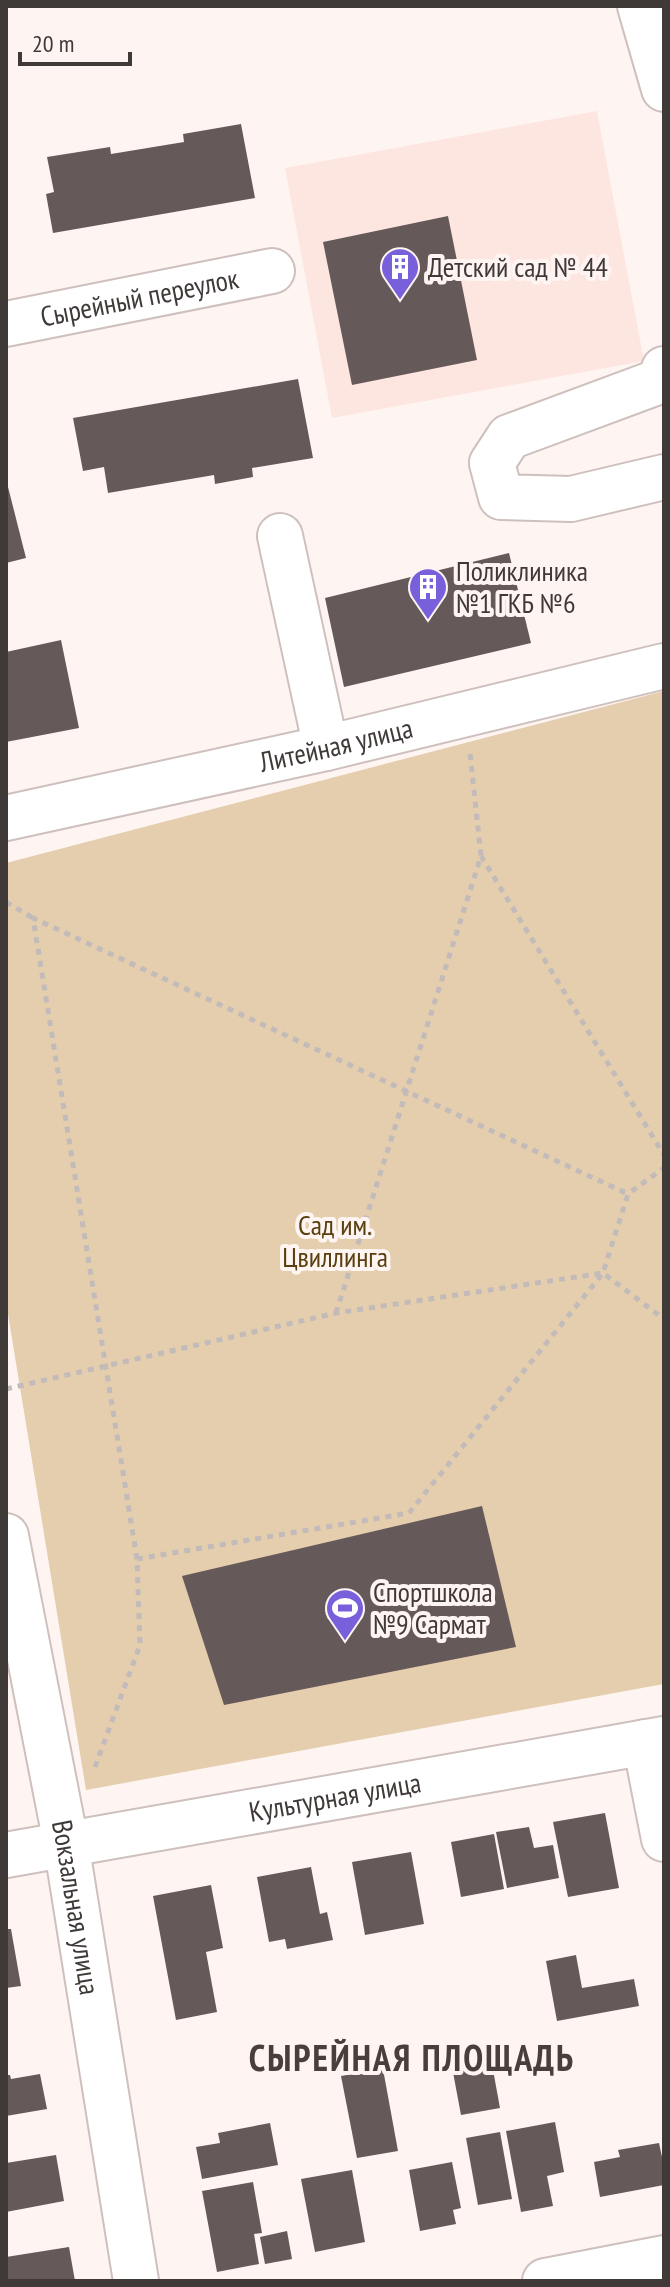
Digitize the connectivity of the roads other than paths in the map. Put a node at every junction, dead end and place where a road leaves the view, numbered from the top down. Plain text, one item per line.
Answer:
1 (640, 6) edge
2 (664, 89) edge
3 (272, 271) dead end
4 (6, 324) edge
5 (664, 369) edge
6 (664, 477) edge
7 (280, 536) dead end
8 (664, 666) edge
9 (326, 748) junction
10 (6, 818) edge
11 (6, 1536) edge
12 (654, 1741) edge
13 (664, 1839) edge
14 (66, 1843) junction
15 (6, 1855) edge
16 (664, 2258) edge
17 (136, 2281) edge
18 (545, 2281) edge

1 - 2 street
3 - 4 street, Сырейный переулок
5 - 6 street
7 - 9 street
8 - 9 street, Литейная улица
9 - 10 street, Литейная улица
11 - 14 street, Вокзальная улица
12 - 13 street
12 - 14 street, Культурная улица
14 - 15 street, Культурная улица
14 - 17 street, Вокзальная улица
16 - 18 street

